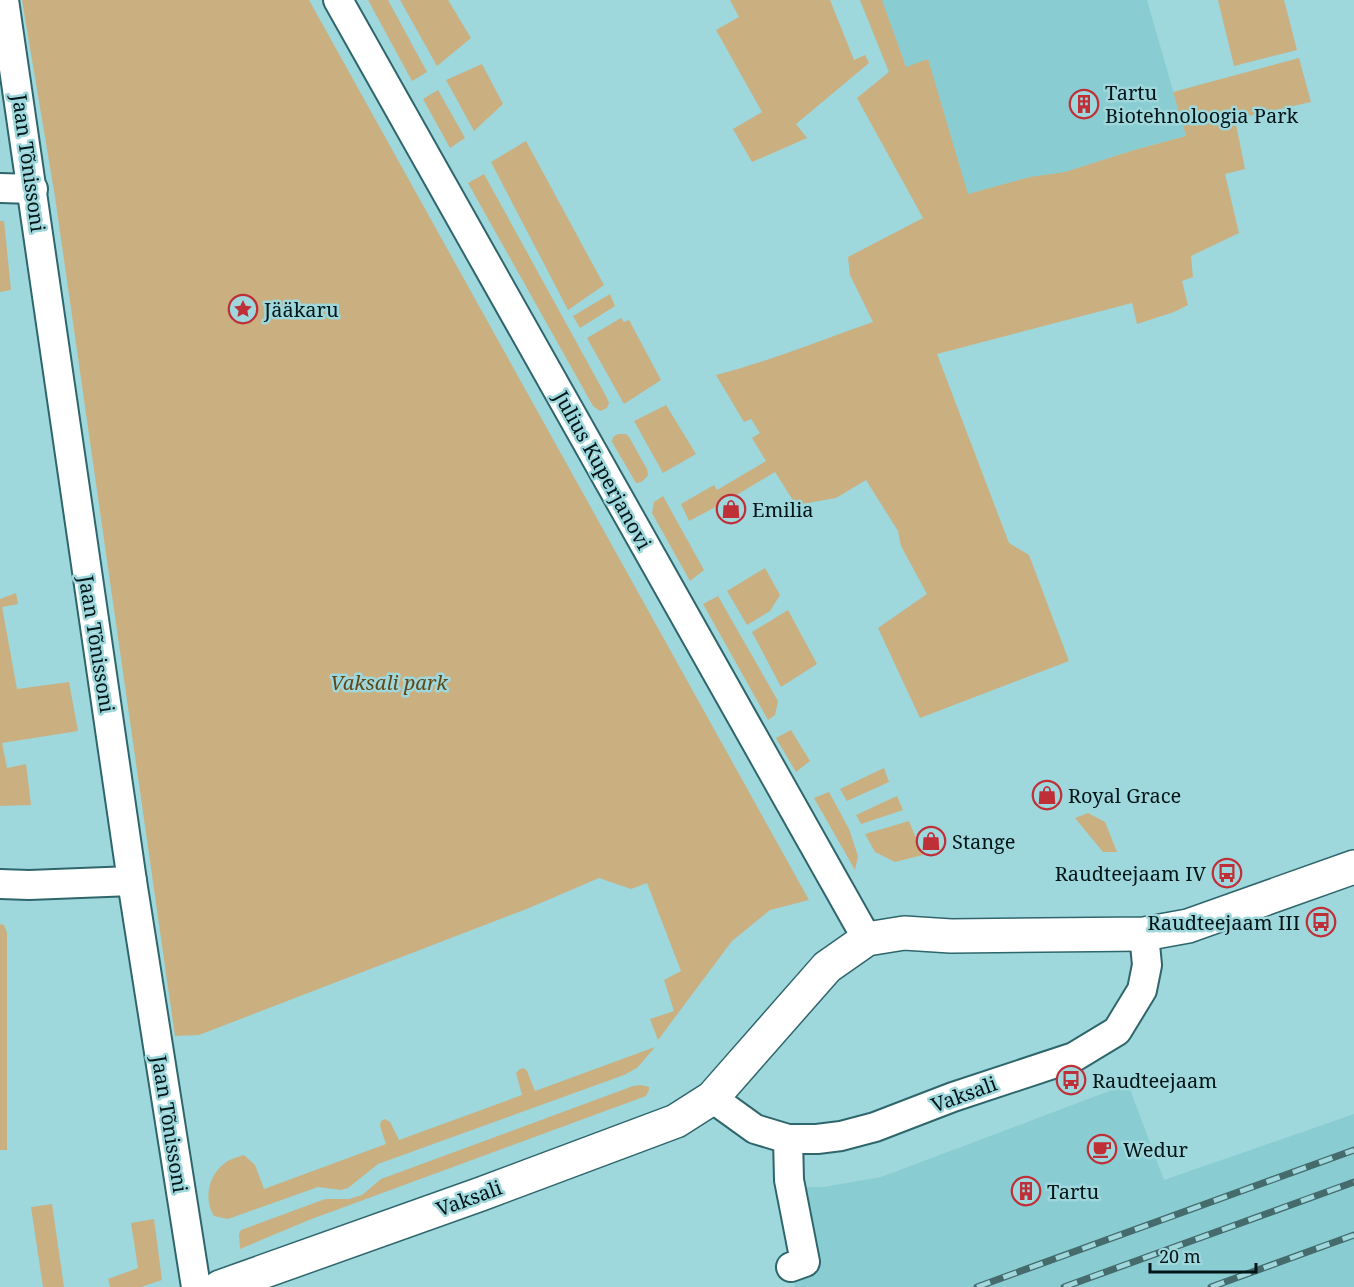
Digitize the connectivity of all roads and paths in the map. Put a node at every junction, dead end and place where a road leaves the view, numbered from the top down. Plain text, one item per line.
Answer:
1 (4, 0) edge
2 (338, 0) edge
3 (0, 188) edge
4 (33, 189) junction
5 (1354, 867) edge
6 (132, 881) junction
7 (0, 884) edge
8 (1144, 934) junction
9 (867, 939) junction
10 (712, 1098) junction
11 (788, 1139) junction
12 (791, 1267) dead end
13 (196, 1287) edge
14 (220, 1287) edge

1 - 4 street, Jaan Tõnissoni
2 - 9 street, Julius Kuperjanovi
3 - 4 street
4 - 6 street, Jaan Tõnissoni
5 - 8 street, Vaksali
6 - 7 street
6 - 13 street, Jaan Tõnissoni
8 - 9 street, Vaksali
8 - 11 street, Vaksali
9 - 10 street, Vaksali
10 - 11 street, Vaksali
10 - 14 street, Vaksali
11 - 12 street

